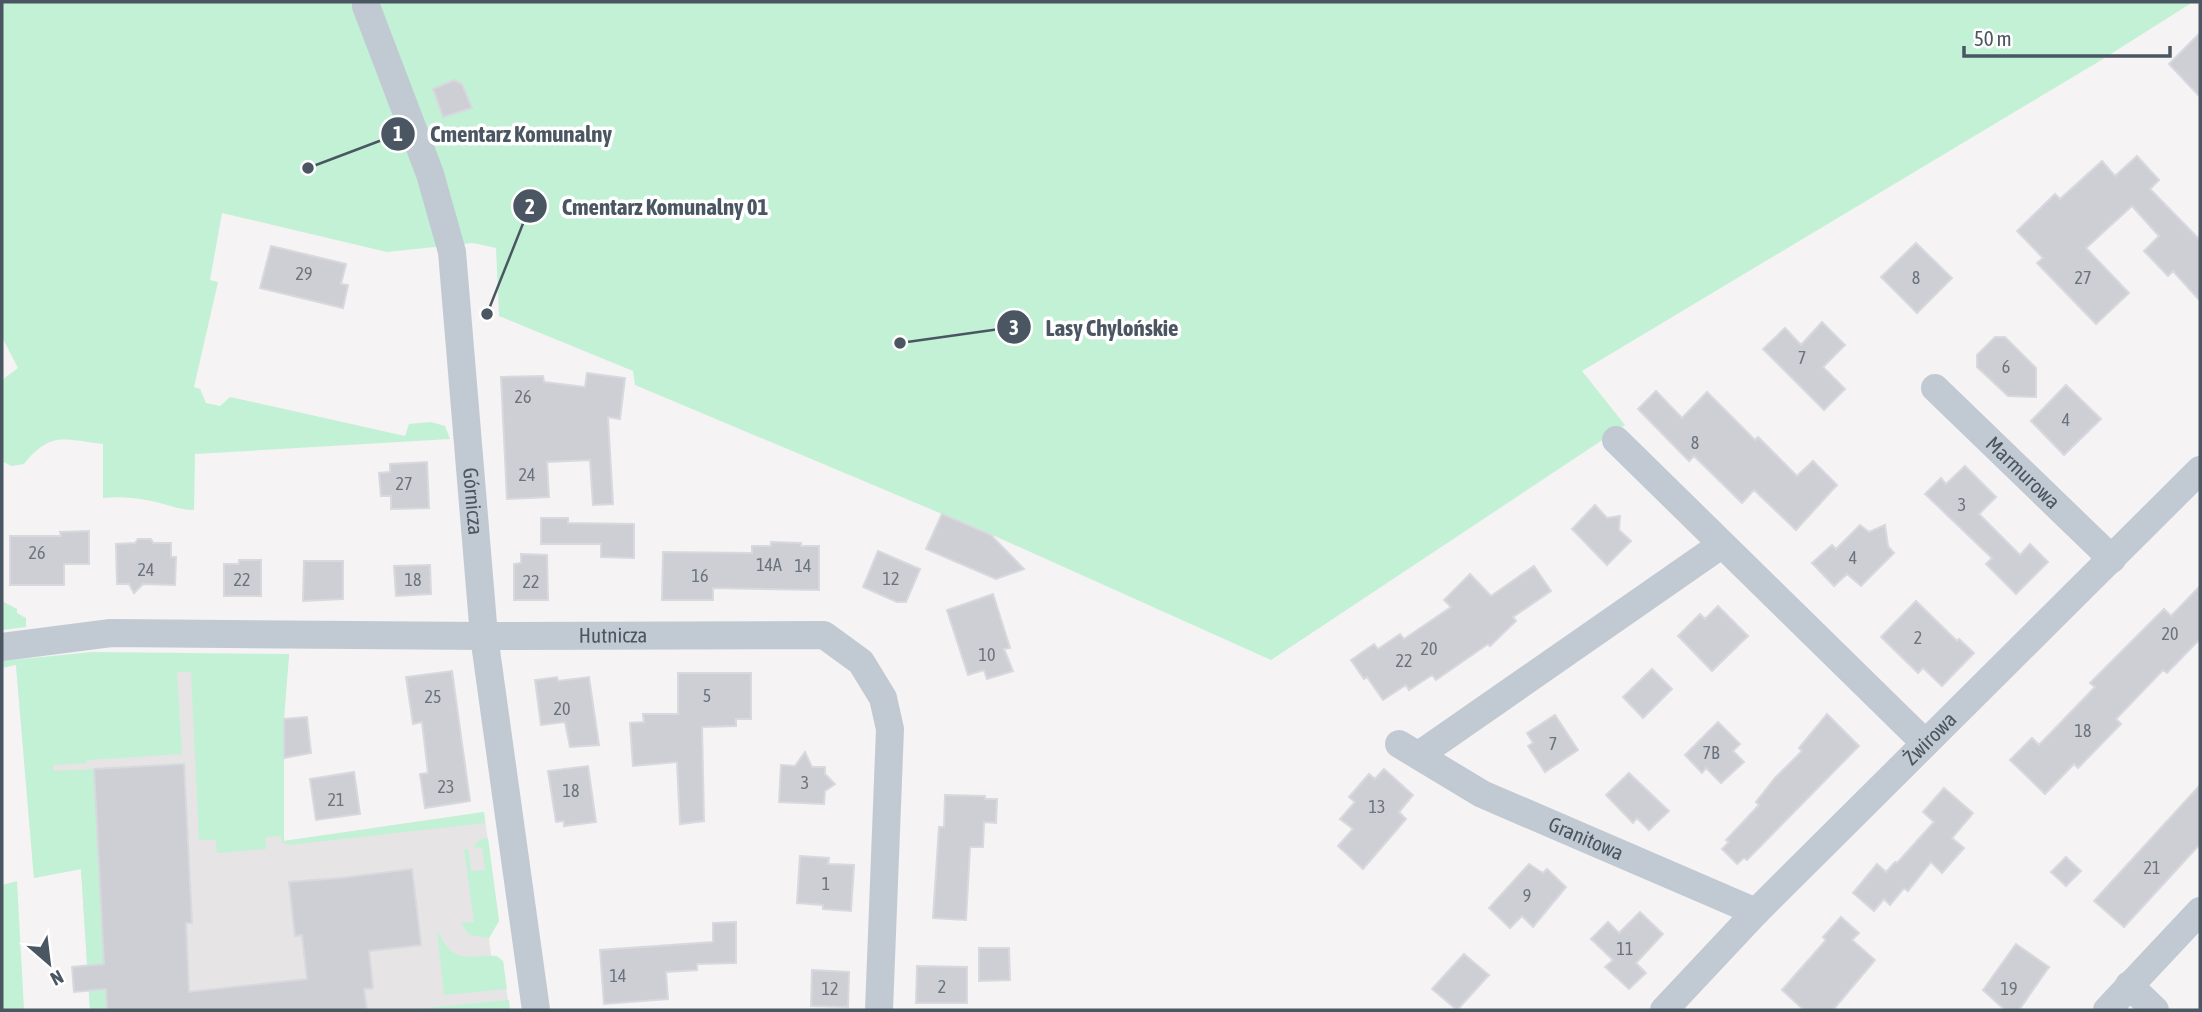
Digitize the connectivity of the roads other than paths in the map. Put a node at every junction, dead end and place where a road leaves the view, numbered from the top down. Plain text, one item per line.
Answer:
1 (366, 6) dead end
2 (1935, 388) dead end
3 (1616, 440) dead end
4 (2200, 470) edge
5 (1721, 545) junction
6 (2112, 559) junction
7 (484, 636) junction
8 (2, 647) edge
9 (1925, 743) junction
10 (2200, 911) edge
11 (1756, 912) junction
12 (2129, 985) junction
13 (536, 1010) edge
14 (879, 1010) edge
15 (1664, 1010) edge
16 (2107, 1010) edge
17 (2155, 1010) edge

1 - 7 street, Górnicza
2 - 6 street, Marmurowa
3 - 5 street
4 - 6 street, Żwirowa
5 - 9 street
5 - 11 street, Granitowa
6 - 9 street, Żwirowa
7 - 8 street, Hutnicza
7 - 13 street, Górnicza
7 - 14 street, Hutnicza
9 - 11 street, Żwirowa
10 - 12 street
11 - 15 street, Żwirowa
12 - 16 street
12 - 17 street

